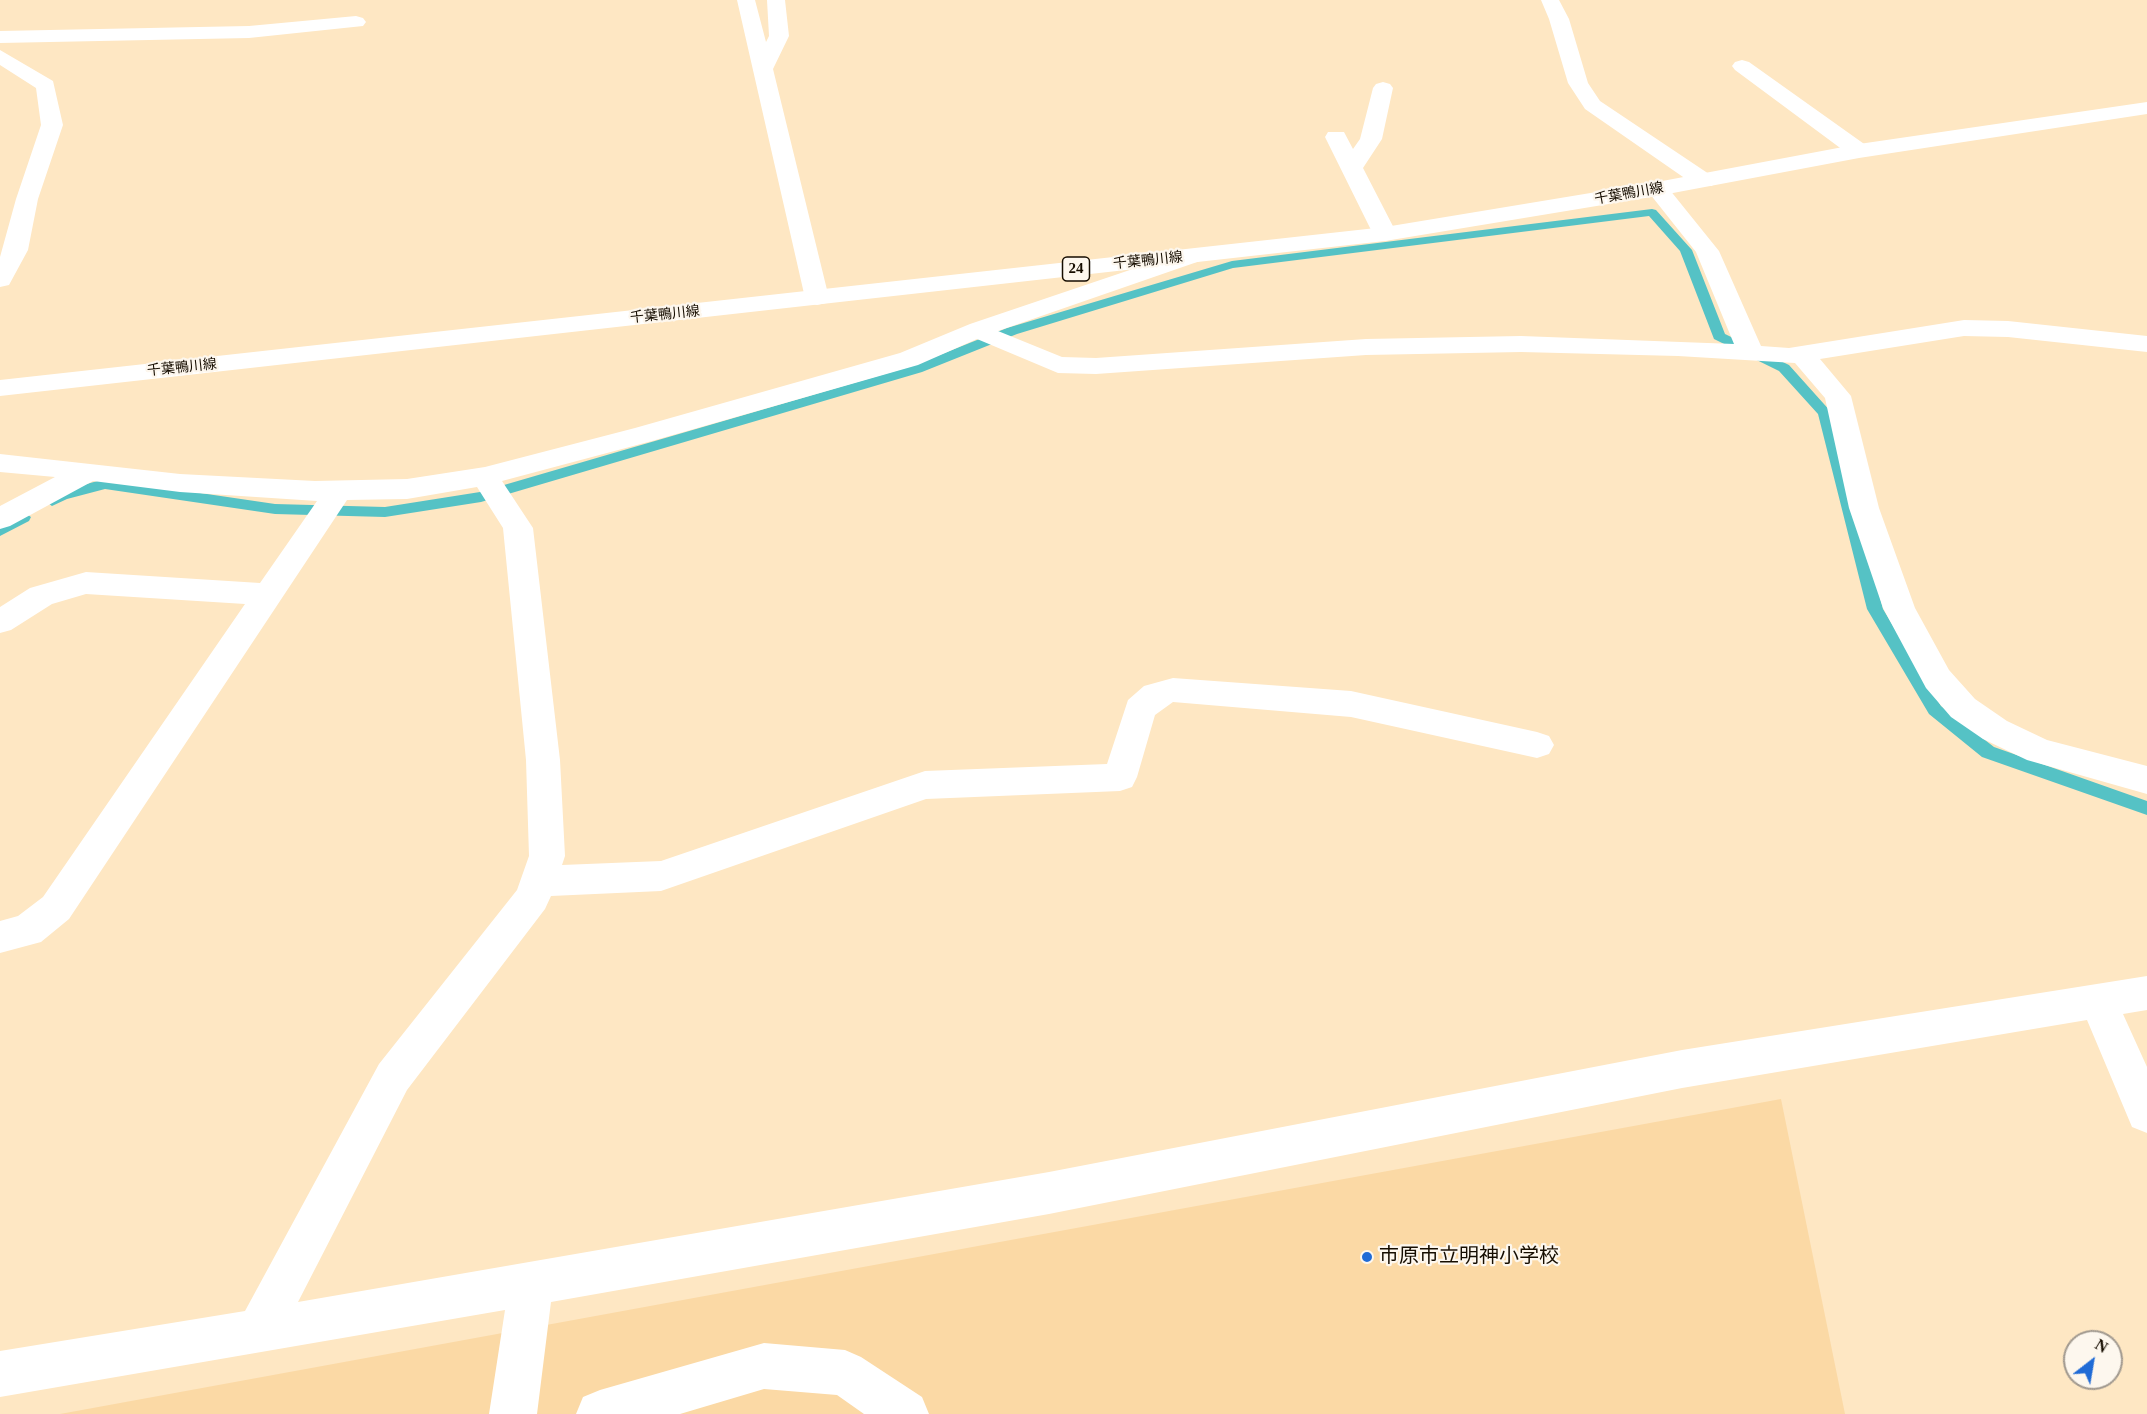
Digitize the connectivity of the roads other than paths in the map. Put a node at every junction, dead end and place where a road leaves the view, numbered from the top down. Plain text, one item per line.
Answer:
1 (746, 0) edge
2 (776, 0) edge
3 (1550, 0) edge
4 (356, 22) dead end
5 (0, 38) edge
6 (0, 56) edge
7 (1742, 66) dead end
8 (762, 70) junction
9 (1383, 88) dead end
10 (2147, 108) edge
11 (1336, 137) dead end
12 (1859, 151) junction
13 (1352, 168) junction
14 (1704, 181) junction
15 (1657, 189) junction
16 (1385, 234) junction
17 (1192, 256) junction
18 (0, 280) edge
19 (817, 298) junction
20 (979, 329) junction
21 (2147, 344) edge
22 (1751, 353) junction
23 (1801, 354) junction
24 (0, 388) edge
25 (0, 463) edge
26 (89, 471) junction
27 (485, 476) junction
28 (339, 490) junction
29 (0, 519) edge
30 (268, 595) junction
31 (0, 622) edge
32 (1537, 745) dead end
33 (2143, 771) edge
34 (538, 881) junction
35 (0, 937) edge
36 (2147, 993) edge
37 (2098, 1001) junction
38 (2147, 1113) edge
39 (531, 1284) junction
40 (259, 1331) junction
41 (0, 1374) edge
42 (513, 1414) edge
43 (600, 1414) edge
44 (905, 1414) edge

1 - 8 street
2 - 8 street
3 - 14 street
4 - 5 street
6 - 18 street
7 - 12 street
8 - 19 street
9 - 13 street
10 - 12 street, 千葉鴨川線 / 24
11 - 13 street
12 - 14 street, 千葉鴨川線 / 24
13 - 16 street
14 - 15 street, 千葉鴨川線 / 24
15 - 16 street, 千葉鴨川線 / 24
15 - 22 street
16 - 17 street, 千葉鴨川線 / 24
17 - 19 street, 千葉鴨川線 / 24
17 - 20 street
19 - 24 street, 千葉鴨川線 / 24
20 - 22 street
20 - 27 street
21 - 23 street
22 - 23 street
23 - 33 street
25 - 26 street
26 - 28 street
26 - 29 street
27 - 28 street
27 - 34 street
28 - 30 street
30 - 31 street
30 - 35 street
32 - 34 street
34 - 40 street
36 - 37 street
37 - 38 street
37 - 39 street
39 - 40 street
39 - 42 street
40 - 41 street
43 - 44 street

